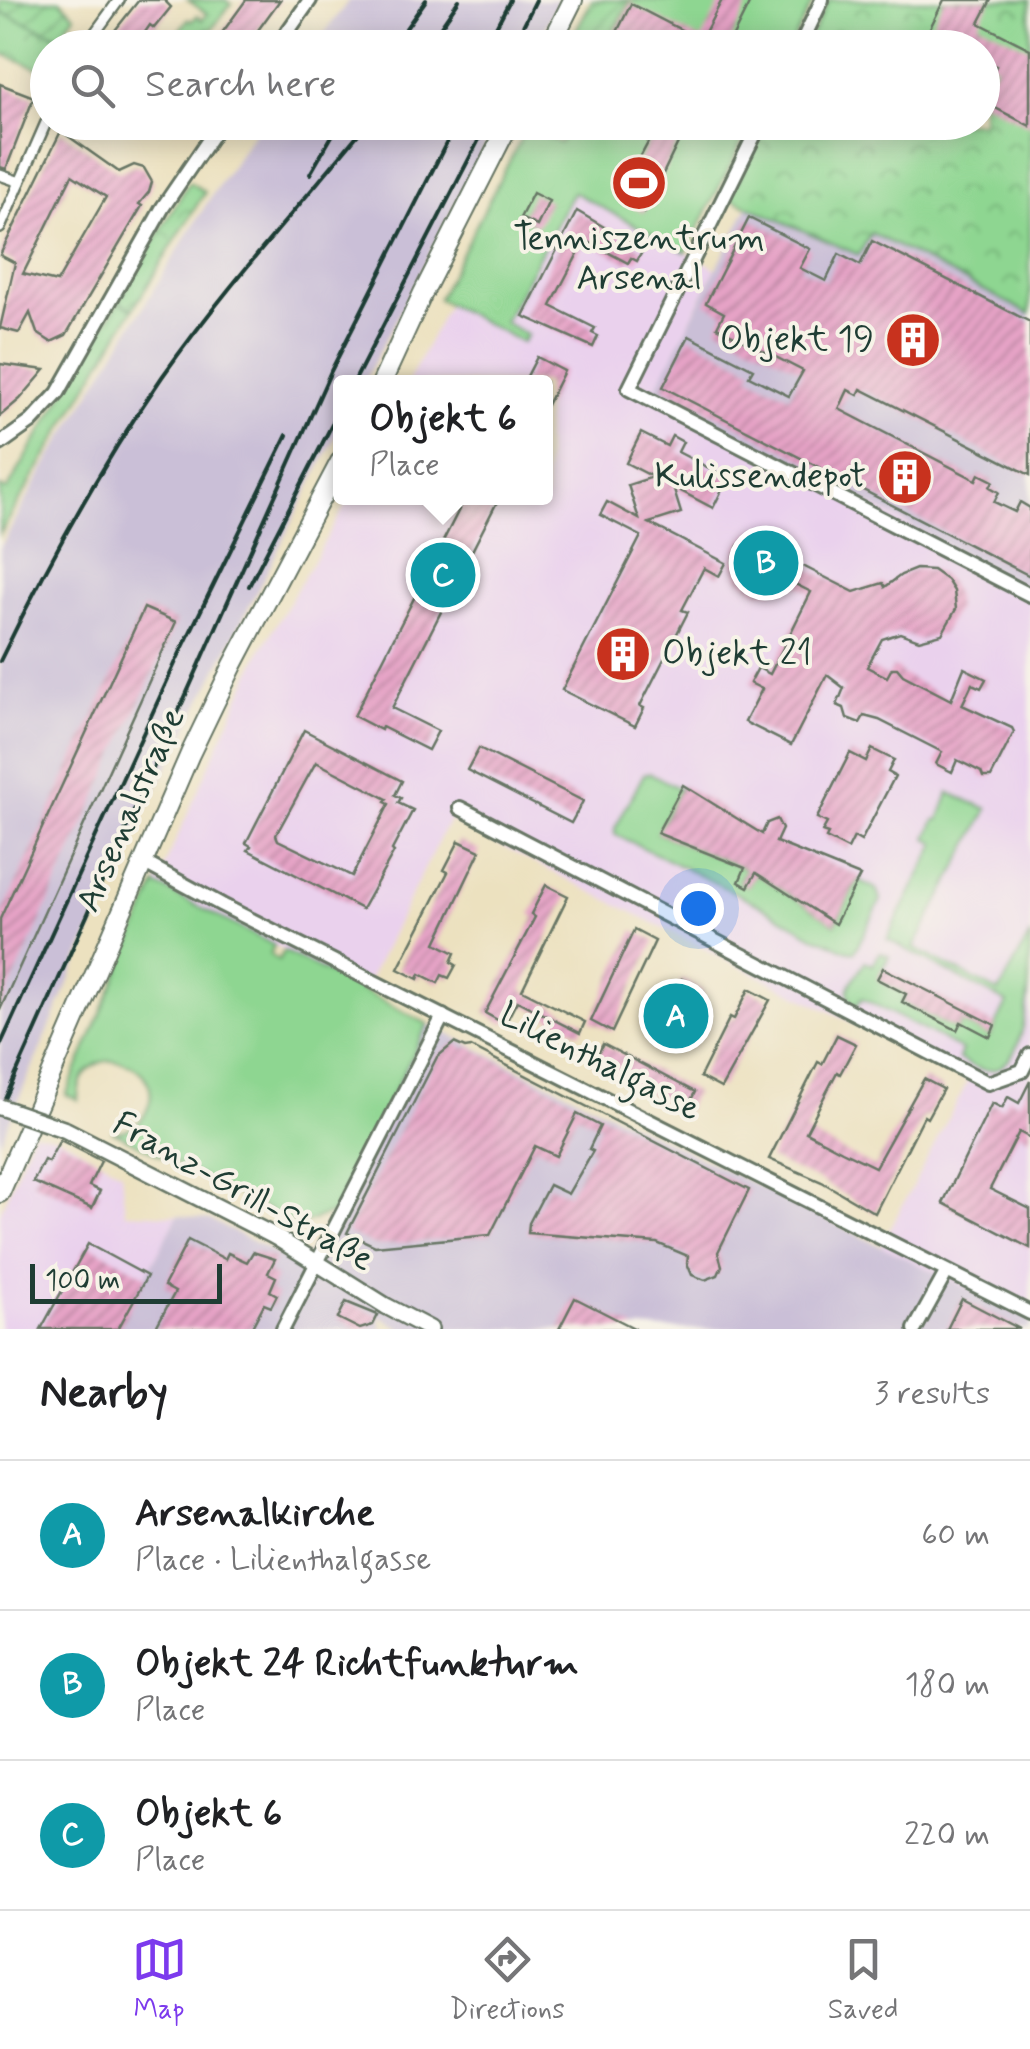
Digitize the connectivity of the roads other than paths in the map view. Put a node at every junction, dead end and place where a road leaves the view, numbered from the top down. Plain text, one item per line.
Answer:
1 (119, 0) edge
2 (573, 0) edge
3 (822, 0) edge
4 (305, 2) edge
5 (97, 30) edge
6 (287, 30) edge
7 (557, 30) edge
8 (808, 30) edge
9 (38, 140) edge
10 (209, 140) edge
11 (501, 140) edge
12 (753, 140) edge
13 (0, 175) edge
14 (20, 182) junction
15 (0, 228) edge
16 (385, 375) edge
17 (0, 444) edge
18 (333, 475) edge
19 (1030, 595) edge
20 (460, 808) dead end
21 (144, 862) junction
22 (444, 1016) junction
23 (1030, 1055) edge
24 (0, 1107) edge
25 (0, 1193) edge
26 (317, 1263) junction
27 (946, 1273) junction
28 (1030, 1313) edge
29 (283, 1329) edge
30 (430, 1329) edge
31 (916, 1329) edge

1 - 5 street
2 - 7 main road
3 - 8 street
4 - 6 street
9 - 14 street
10 - 17 street
11 - 16 main road
12 - 19 street
13 - 14 street
14 - 15 street
18 - 21 main road, Arsenalstraße
20 - 23 street
21 - 22 street, Lilienthalgasse
21 - 25 main road, Arsenalstraße
22 - 26 street
22 - 27 street, Lilienthalgasse
24 - 26 street, Franz-Grill-Straße, bridge
26 - 29 street
26 - 30 street, Franz-Grill-Straße
27 - 28 street, Lilienthalgasse
27 - 31 street

